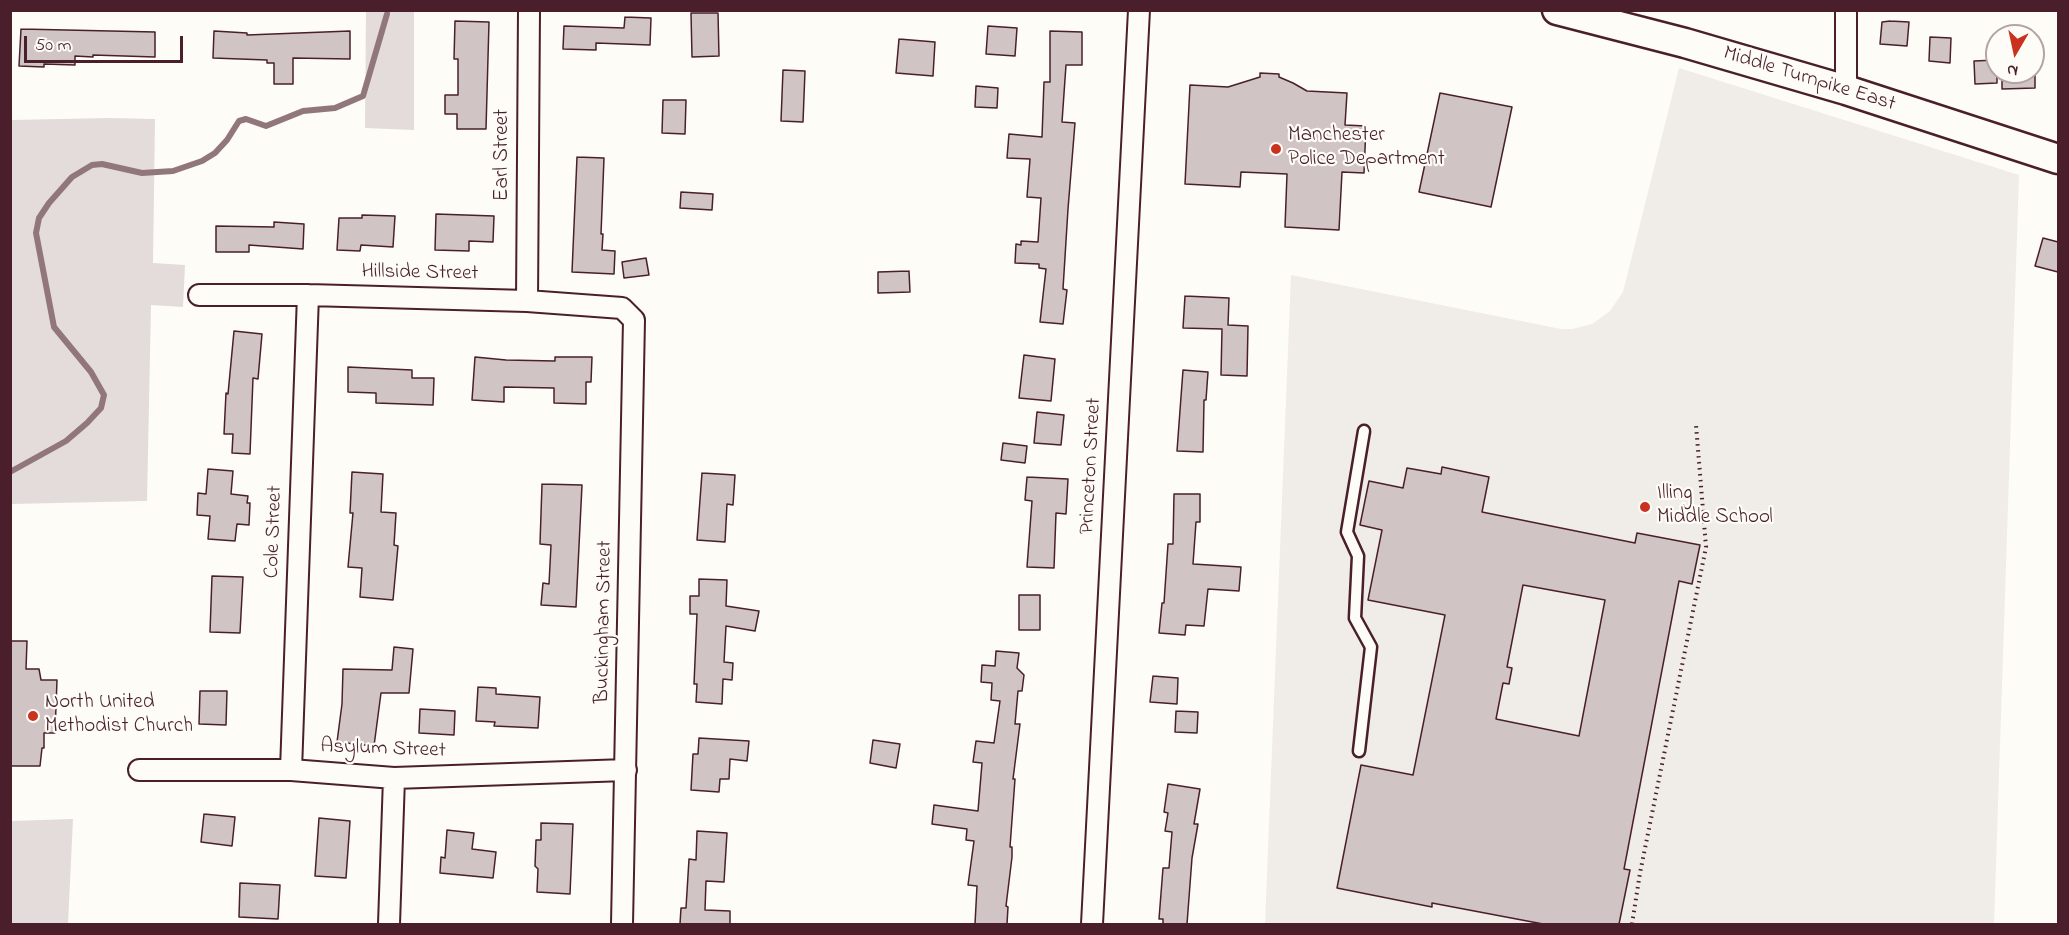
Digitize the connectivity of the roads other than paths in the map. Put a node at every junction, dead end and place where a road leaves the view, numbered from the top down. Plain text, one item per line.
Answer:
1 (529, 10) edge
2 (1139, 10) edge
3 (1557, 10) edge
4 (1846, 10) edge
5 (1846, 90) junction
6 (2058, 159) edge
7 (199, 295) dead end
8 (308, 295) junction
9 (526, 301) junction
10 (634, 320) joint
11 (1364, 431) dead end
12 (1359, 751) dead end
13 (139, 770) dead end
14 (291, 770) junction
15 (626, 770) junction
16 (394, 778) junction
17 (389, 924) edge
18 (622, 924) edge
19 (1092, 924) edge

1 - 9 street, Earl Street
2 - 19 street, Princeton Street
3 - 5 main road, Middle Turnpike East
4 - 5 street
5 - 6 main road, Middle Turnpike East
7 - 8 street, Hillside Street
8 - 9 street, Hillside Street
8 - 14 street, Cole Street
9 - 10 street, Hillside Street
10 - 15 street, Buckingham Street
11 - 12 lane
13 - 14 street, Asylum Street
14 - 16 street, Asylum Street
15 - 16 street, Asylum Street
15 - 18 street, Buckingham Street
16 - 17 street

